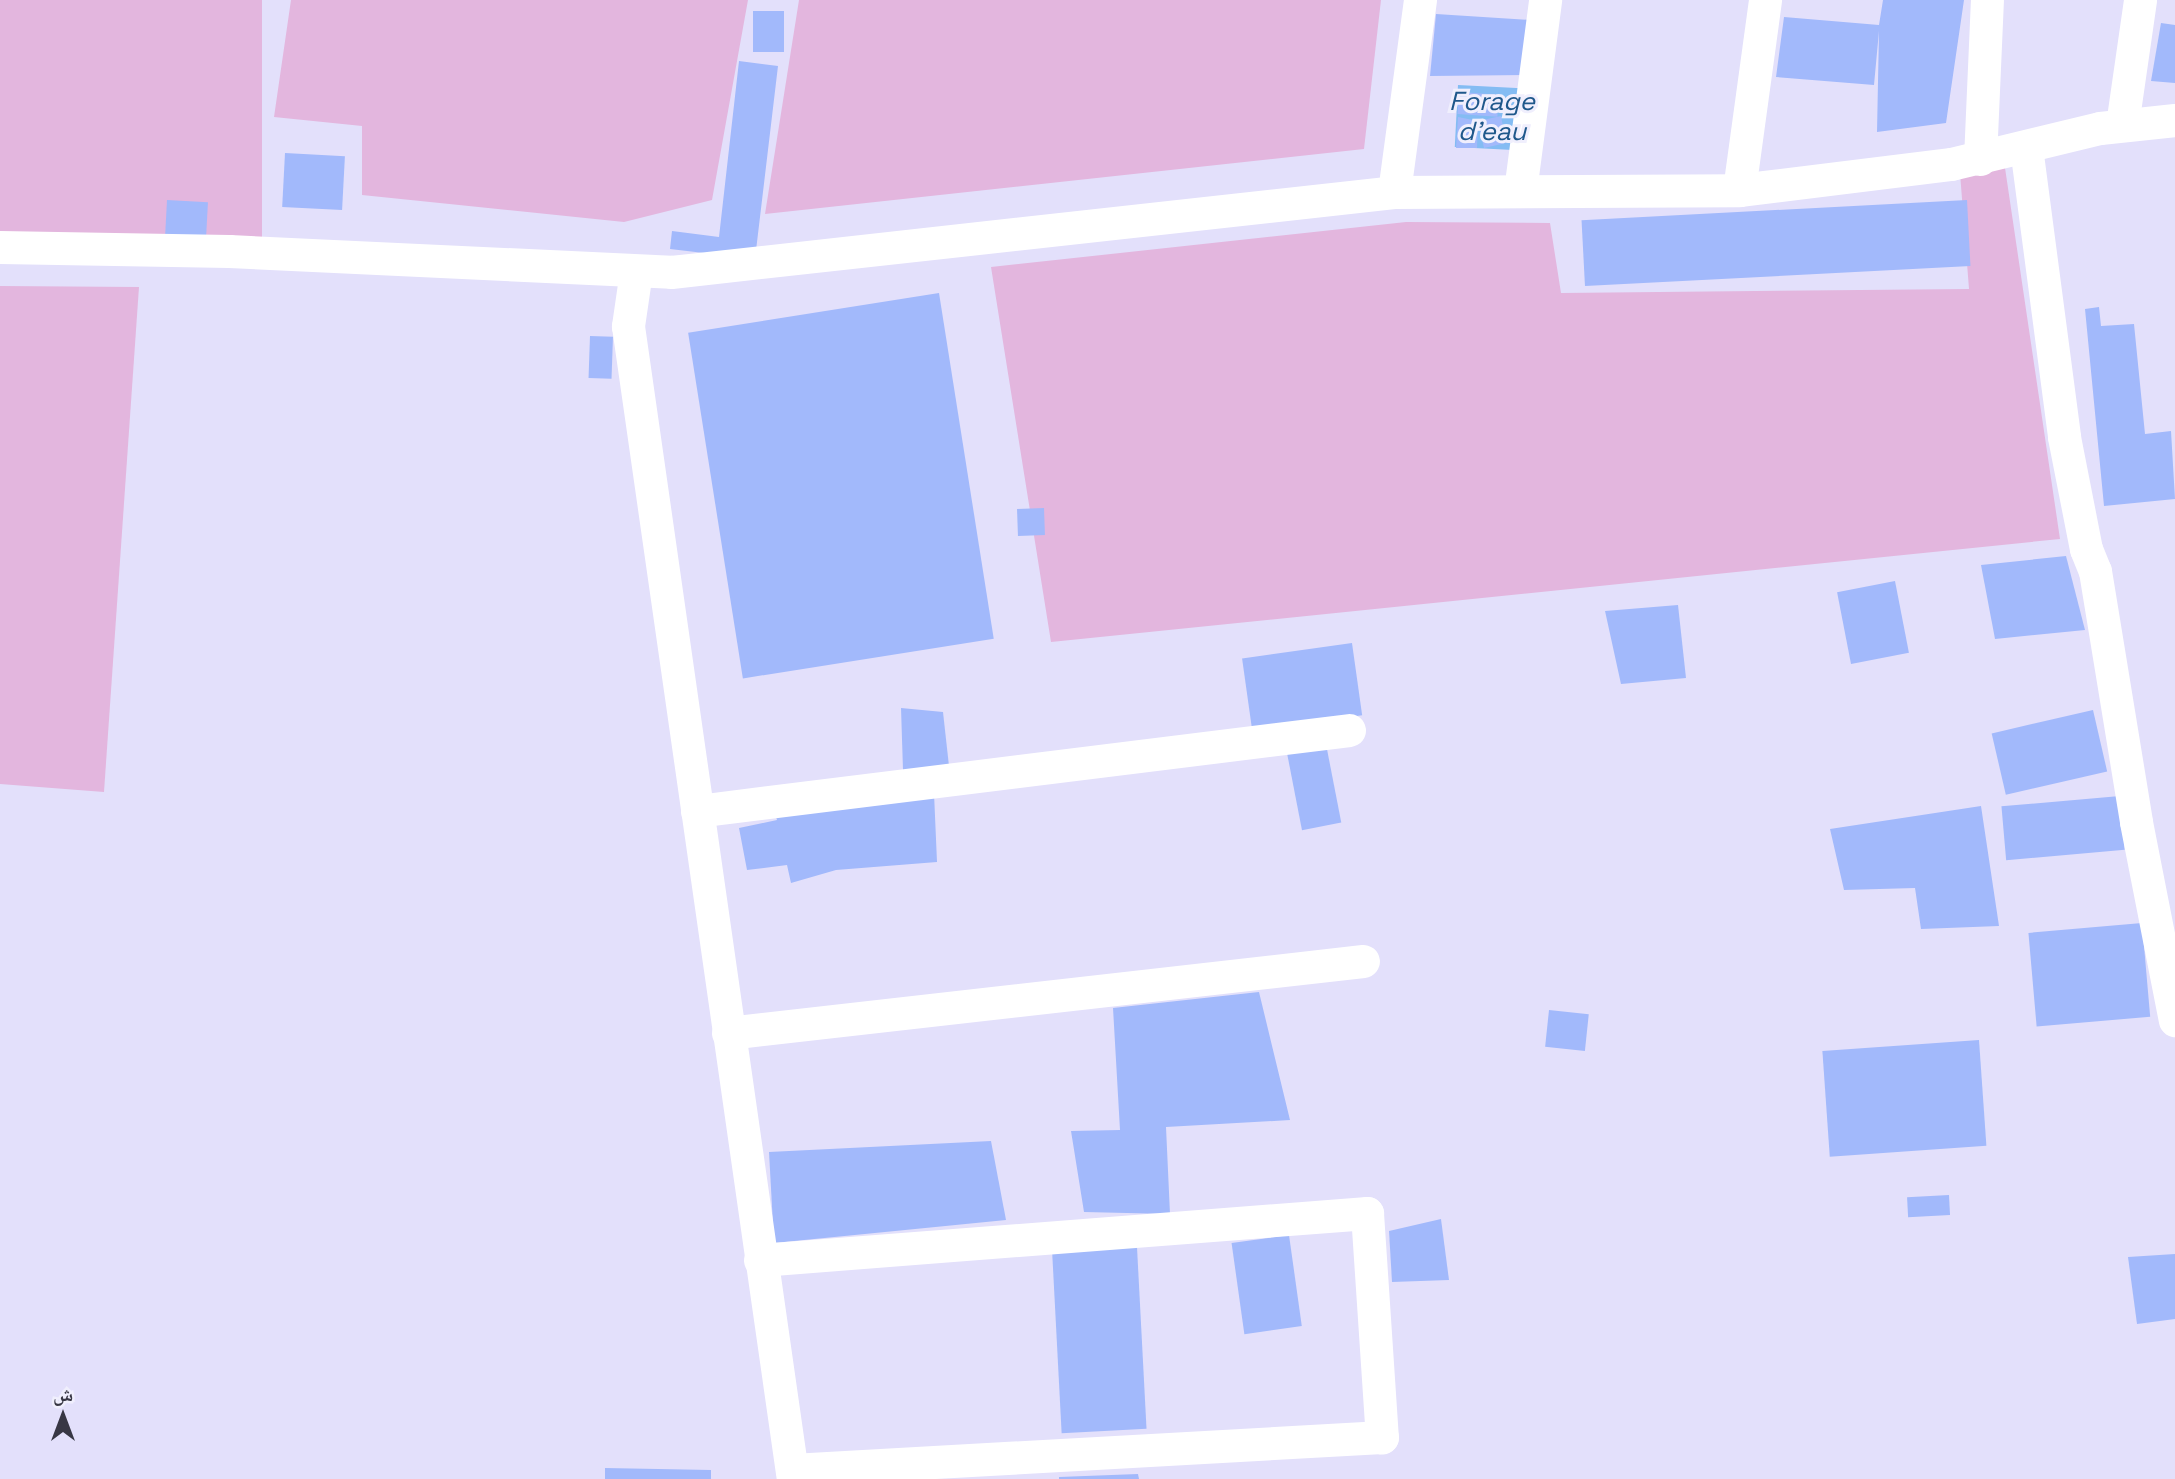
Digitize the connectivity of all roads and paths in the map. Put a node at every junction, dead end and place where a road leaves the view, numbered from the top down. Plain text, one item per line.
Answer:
1 (1420, 0) edge
2 (1545, 0) edge
3 (1765, 0) edge
4 (1987, 0) edge
5 (2140, 0) edge
6 (2175, 120) edge
7 (2122, 125) junction
8 (2026, 147) junction
9 (1980, 159) junction
10 (1739, 190) junction
11 (1520, 191) junction
12 (1394, 192) junction
13 (0, 247) edge
14 (636, 271) junction
15 (1349, 730) dead end
16 (697, 811) junction
17 (1363, 961) dead end
18 (2175, 1020) edge
19 (728, 1033) junction
20 (760, 1260) junction
21 (1155, 1465) edge
22 (793, 1474) edge

1 - 12 street
2 - 11 street
3 - 10 street
4 - 9 street
5 - 7 street
6 - 7 street
7 - 8 street
8 - 9 street
8 - 18 street
9 - 10 street
10 - 11 street
11 - 12 street
12 - 14 street
13 - 14 street
14 - 16 street
15 - 16 street
16 - 19 street
17 - 19 street
19 - 20 street
20 - 21 street
20 - 22 street
21 - 22 street

